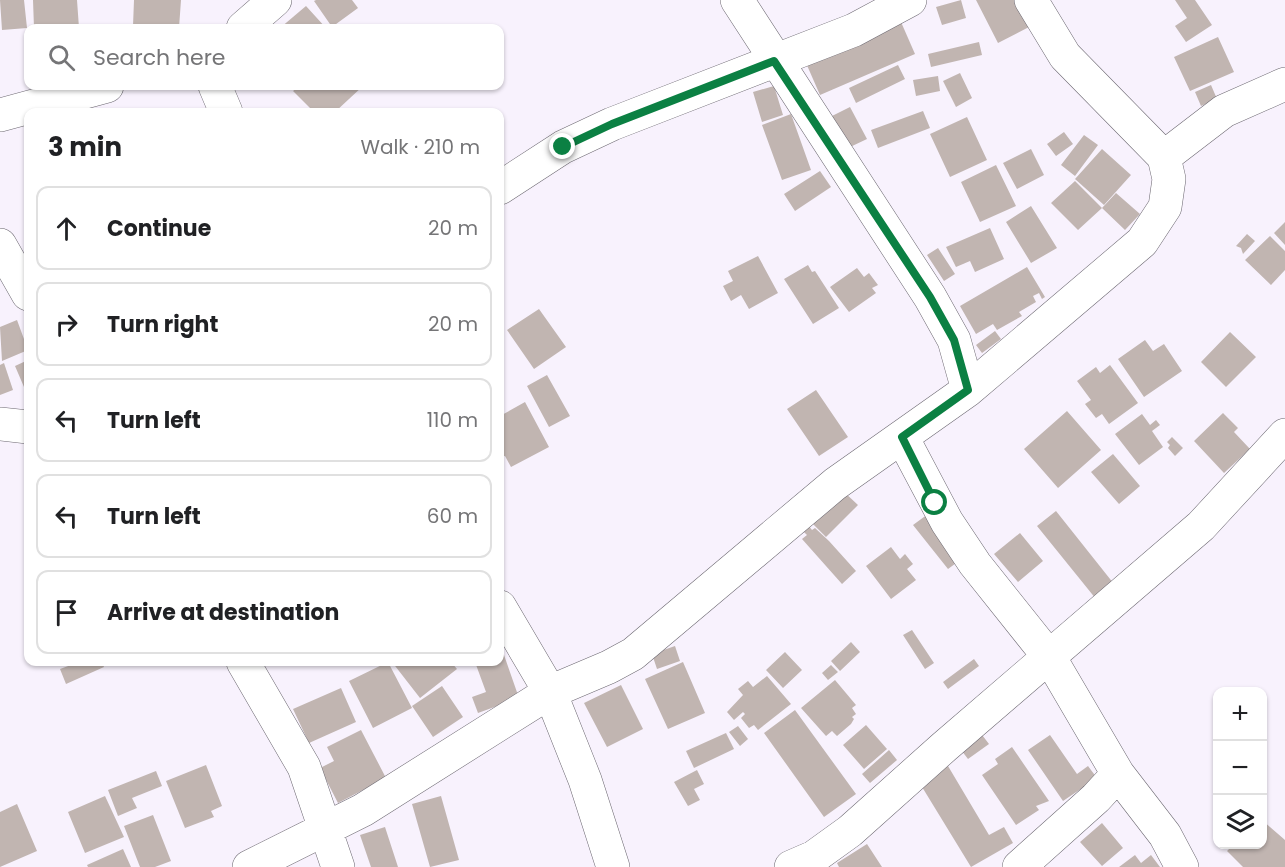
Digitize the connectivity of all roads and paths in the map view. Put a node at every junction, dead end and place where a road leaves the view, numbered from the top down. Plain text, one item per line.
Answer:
1 (275, 0) edge
2 (737, 0) edge
3 (910, 0) edge
4 (1031, 0) edge
5 (248, 24) edge
6 (774, 61) junction
7 (1285, 84) edge
8 (92, 90) edge
9 (217, 90) edge
10 (24, 108) edge
11 (26, 108) edge
12 (224, 108) edge
13 (0, 115) edge
14 (1164, 157) junction
15 (504, 185) edge
16 (0, 245) edge
17 (24, 287) edge
18 (968, 390) junction
19 (0, 424) edge
20 (24, 427) edge
21 (1285, 435) edge
22 (902, 437) junction
23 (504, 614) edge
24 (1050, 658) junction
25 (245, 666) edge
26 (550, 692) junction
27 (1118, 774) junction
28 (326, 829) junction
29 (249, 867) edge
30 (338, 867) edge
31 (614, 867) edge
32 (791, 867) edge
33 (1020, 867) edge
34 (1182, 867) edge

1 - 5 street
2 - 6 street
3 - 6 street
4 - 14 street
6 - 15 street
6 - 18 street
7 - 14 street
8 - 11 street
9 - 12 street
10 - 13 street
14 - 18 street
16 - 17 street
18 - 22 street
19 - 20 street
21 - 24 street
22 - 24 street
22 - 26 street
23 - 26 street
24 - 27 street
24 - 32 street
25 - 28 street
26 - 28 street
26 - 31 street
27 - 33 street
27 - 34 street
28 - 29 street
28 - 30 street

